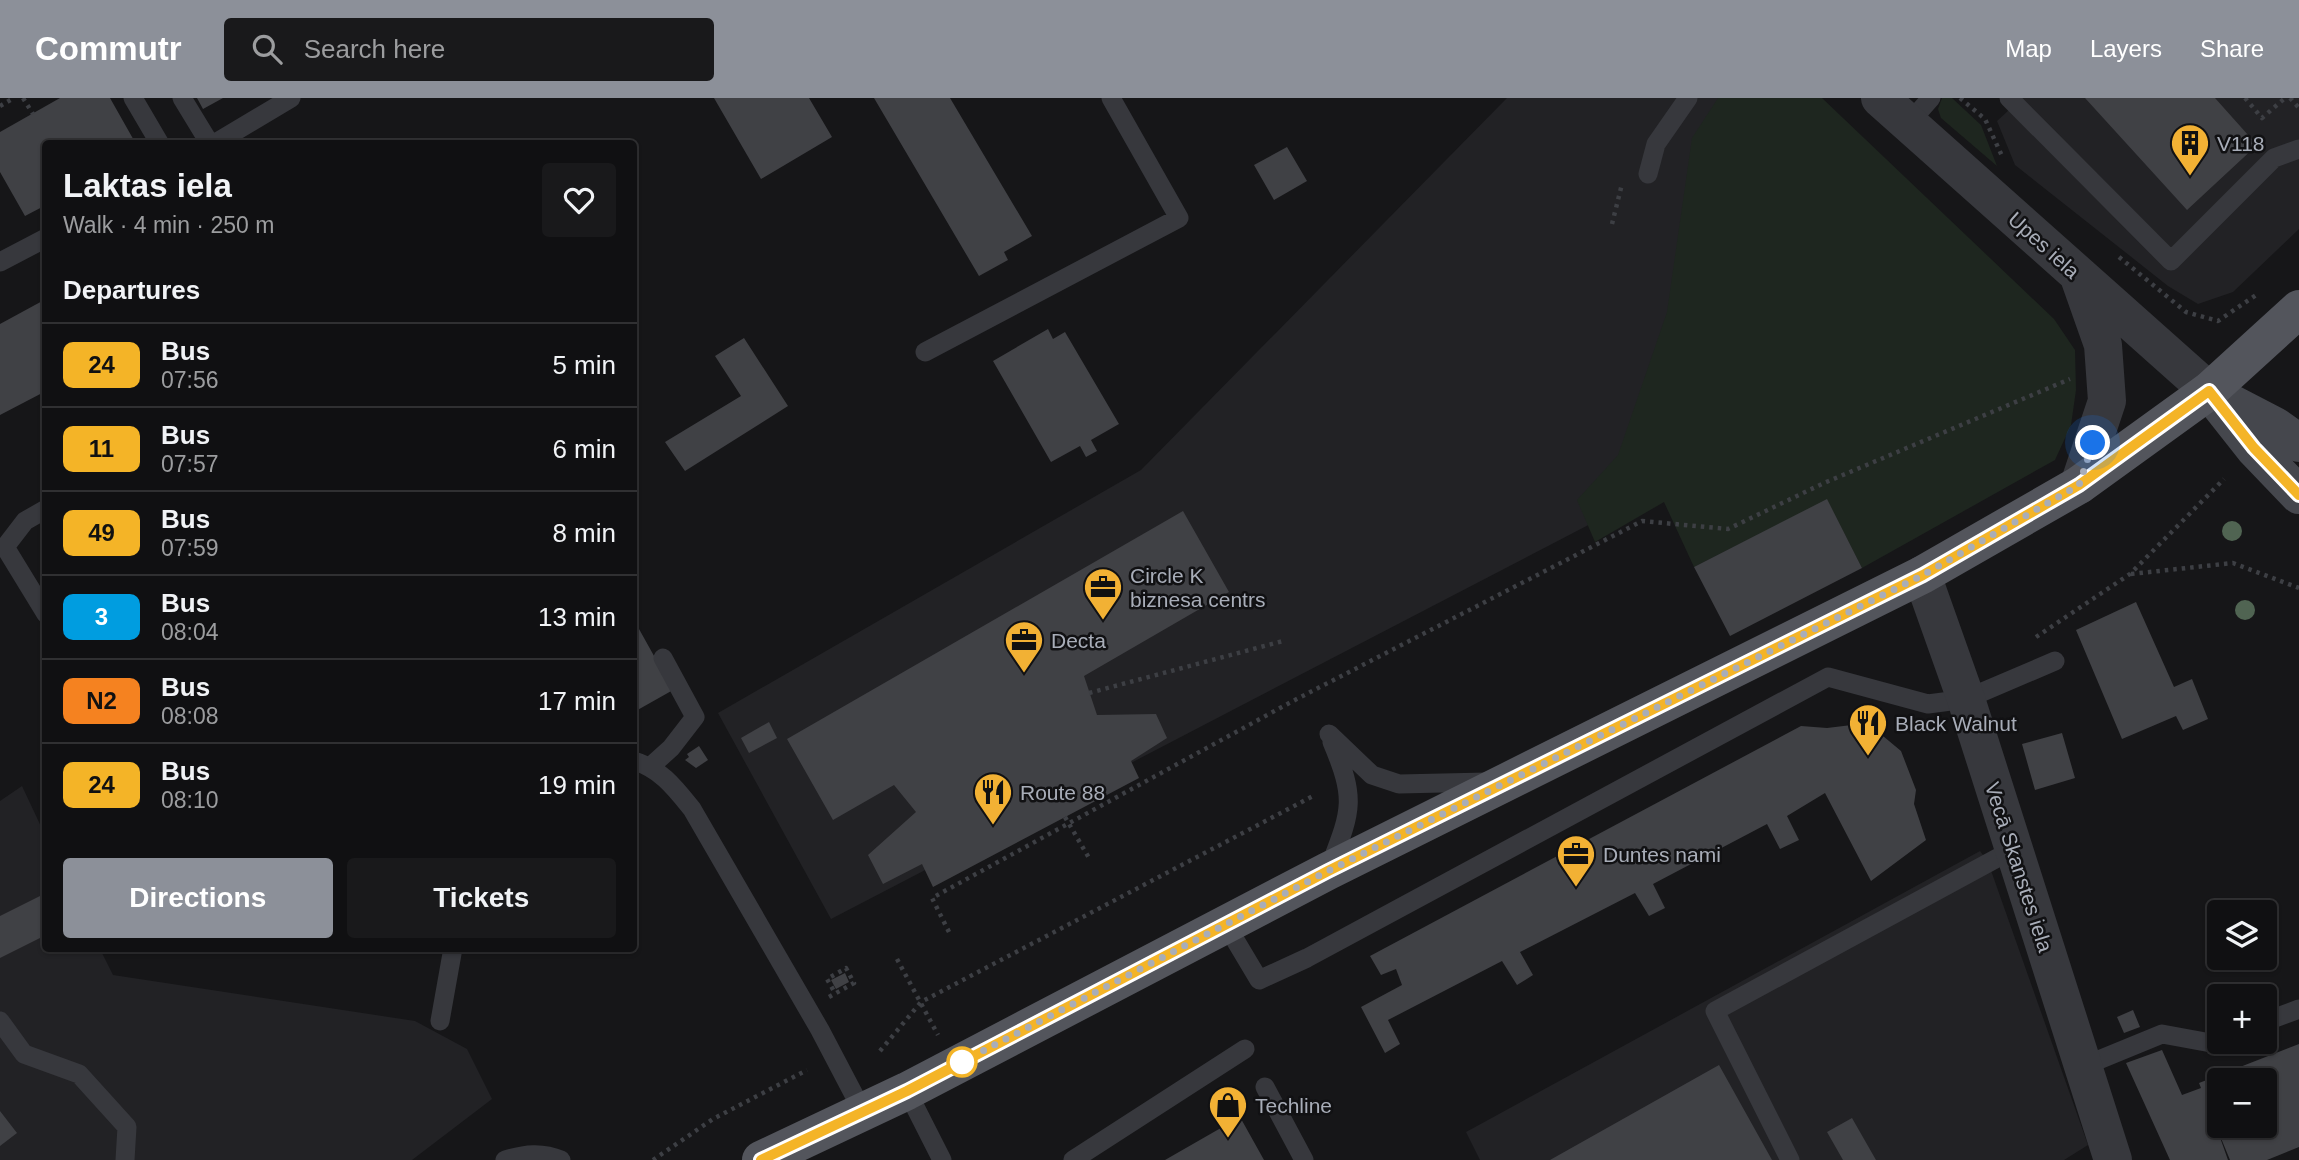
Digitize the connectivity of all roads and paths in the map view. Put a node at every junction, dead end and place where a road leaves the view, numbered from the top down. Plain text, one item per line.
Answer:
1 (14, 98) edge
2 (23, 98) edge
3 (133, 98) edge
4 (182, 98) edge
5 (291, 98) edge
6 (1111, 98) edge
7 (1688, 98) edge
8 (1880, 98) edge
9 (1961, 98) edge
10 (2009, 98) edge
11 (2245, 98) edge
12 (2287, 98) edge
13 (0, 106) edge
14 (2299, 108) edge
15 (1920, 111) edge
16 (33, 114) dead end
17 (158, 140) edge
18 (209, 140) edge
19 (219, 140) edge
20 (2299, 149) edge
21 (2007, 166) dead end
22 (1648, 174) dead end
23 (42, 240) edge
24 (2112, 252) dead end
25 (0, 262) edge
26 (2078, 275) junction
27 (2263, 291) dead end
28 (2299, 309) edge
29 (925, 352) dead end
30 (2071, 378) dead end
31 (2209, 391) junction
32 (2299, 443) edge
33 (2224, 479) dead end
34 (2079, 485) junction
35 (2299, 495) edge
36 (42, 511) edge
37 (3, 549) edge
38 (2130, 574) junction
39 (1923, 575) junction
40 (2299, 588) edge
41 (42, 608) edge
42 (2032, 640) dead end
43 (1283, 641) dead end
44 (663, 658) dead end
45 (2054, 661) dead end
46 (1089, 693) dead end
47 (1966, 698) junction
48 (642, 764) edge
49 (1505, 781) junction
50 (1315, 795) dead end
51 (1065, 817) dead end
52 (1069, 824) junction
53 (2012, 850) junction
54 (1089, 858) dead end
55 (1328, 871) junction
56 (1226, 923) junction
57 (949, 932) dead end
58 (452, 952) edge
59 (897, 959) dead end
60 (835, 993) junction
61 (823, 1000) dead end
62 (921, 1002) junction
63 (2299, 1009) edge
64 (2277, 1017) edge
65 (0, 1021) edge
66 (440, 1021) dead end
67 (939, 1036) dead end
68 (2207, 1042) edge
69 (1245, 1049) dead end
70 (880, 1051) dead end
71 (2084, 1066) junction
72 (807, 1070) dead end
73 (1265, 1087) dead end
74 (907, 1091) junction
75 (863, 1112) junction
76 (125, 1160) edge
77 (505, 1160) edge
78 (561, 1160) edge
79 (653, 1160) edge
80 (761, 1160) edge
81 (942, 1160) edge
82 (1073, 1160) edge
83 (1304, 1160) edge
84 (1790, 1160) edge
85 (2112, 1160) edge

1 - 13 path
2 - 16 path
3 - 17 lane
4 - 18 lane
5 - 19 lane
6 - 29 lane
7 - 22 lane
8 - 15 street, Upes iela
9 - 21 path
10 - 20 lane
11 - 12 path
12 - 14 path
15 - 26 street, Upes iela
23 - 25 lane
24 - 27 path
26 - 31 street, Upes iela
26 - 34 street
28 - 31 main road
30 - 52 path
31 - 32 main road
31 - 34 main road
31 - 35 main road
33 - 38 path
34 - 39 main road
36 - 37 lane
37 - 41 lane
38 - 40 path
38 - 42 path
39 - 47 street, Vecā Skanstes iela
39 - 49 main road
43 - 46 path
44 - 48 lane
45 - 47 lane
47 - 53 street, Vecā Skanstes iela
47 - 56 lane
48 - 75 lane
49 - 55 main road
49 - 55 lane
50 - 62 path
51 - 52 path
52 - 54 path
52 - 57 path
53 - 71 street, Vecā Skanstes iela
53 - 84 lane
55 - 56 main road
56 - 74 main road
58 - 66 lane
59 - 62 path
60 - 60 path
60 - 61 path
62 - 67 path
62 - 70 path
63 - 64 lane
65 - 76 lane
68 - 71 lane
69 - 82 lane
71 - 85 street, Vecā Skanstes iela
72 - 79 path
73 - 83 lane
74 - 75 main road
74 - 81 lane
75 - 80 main road
77 - 78 lane

